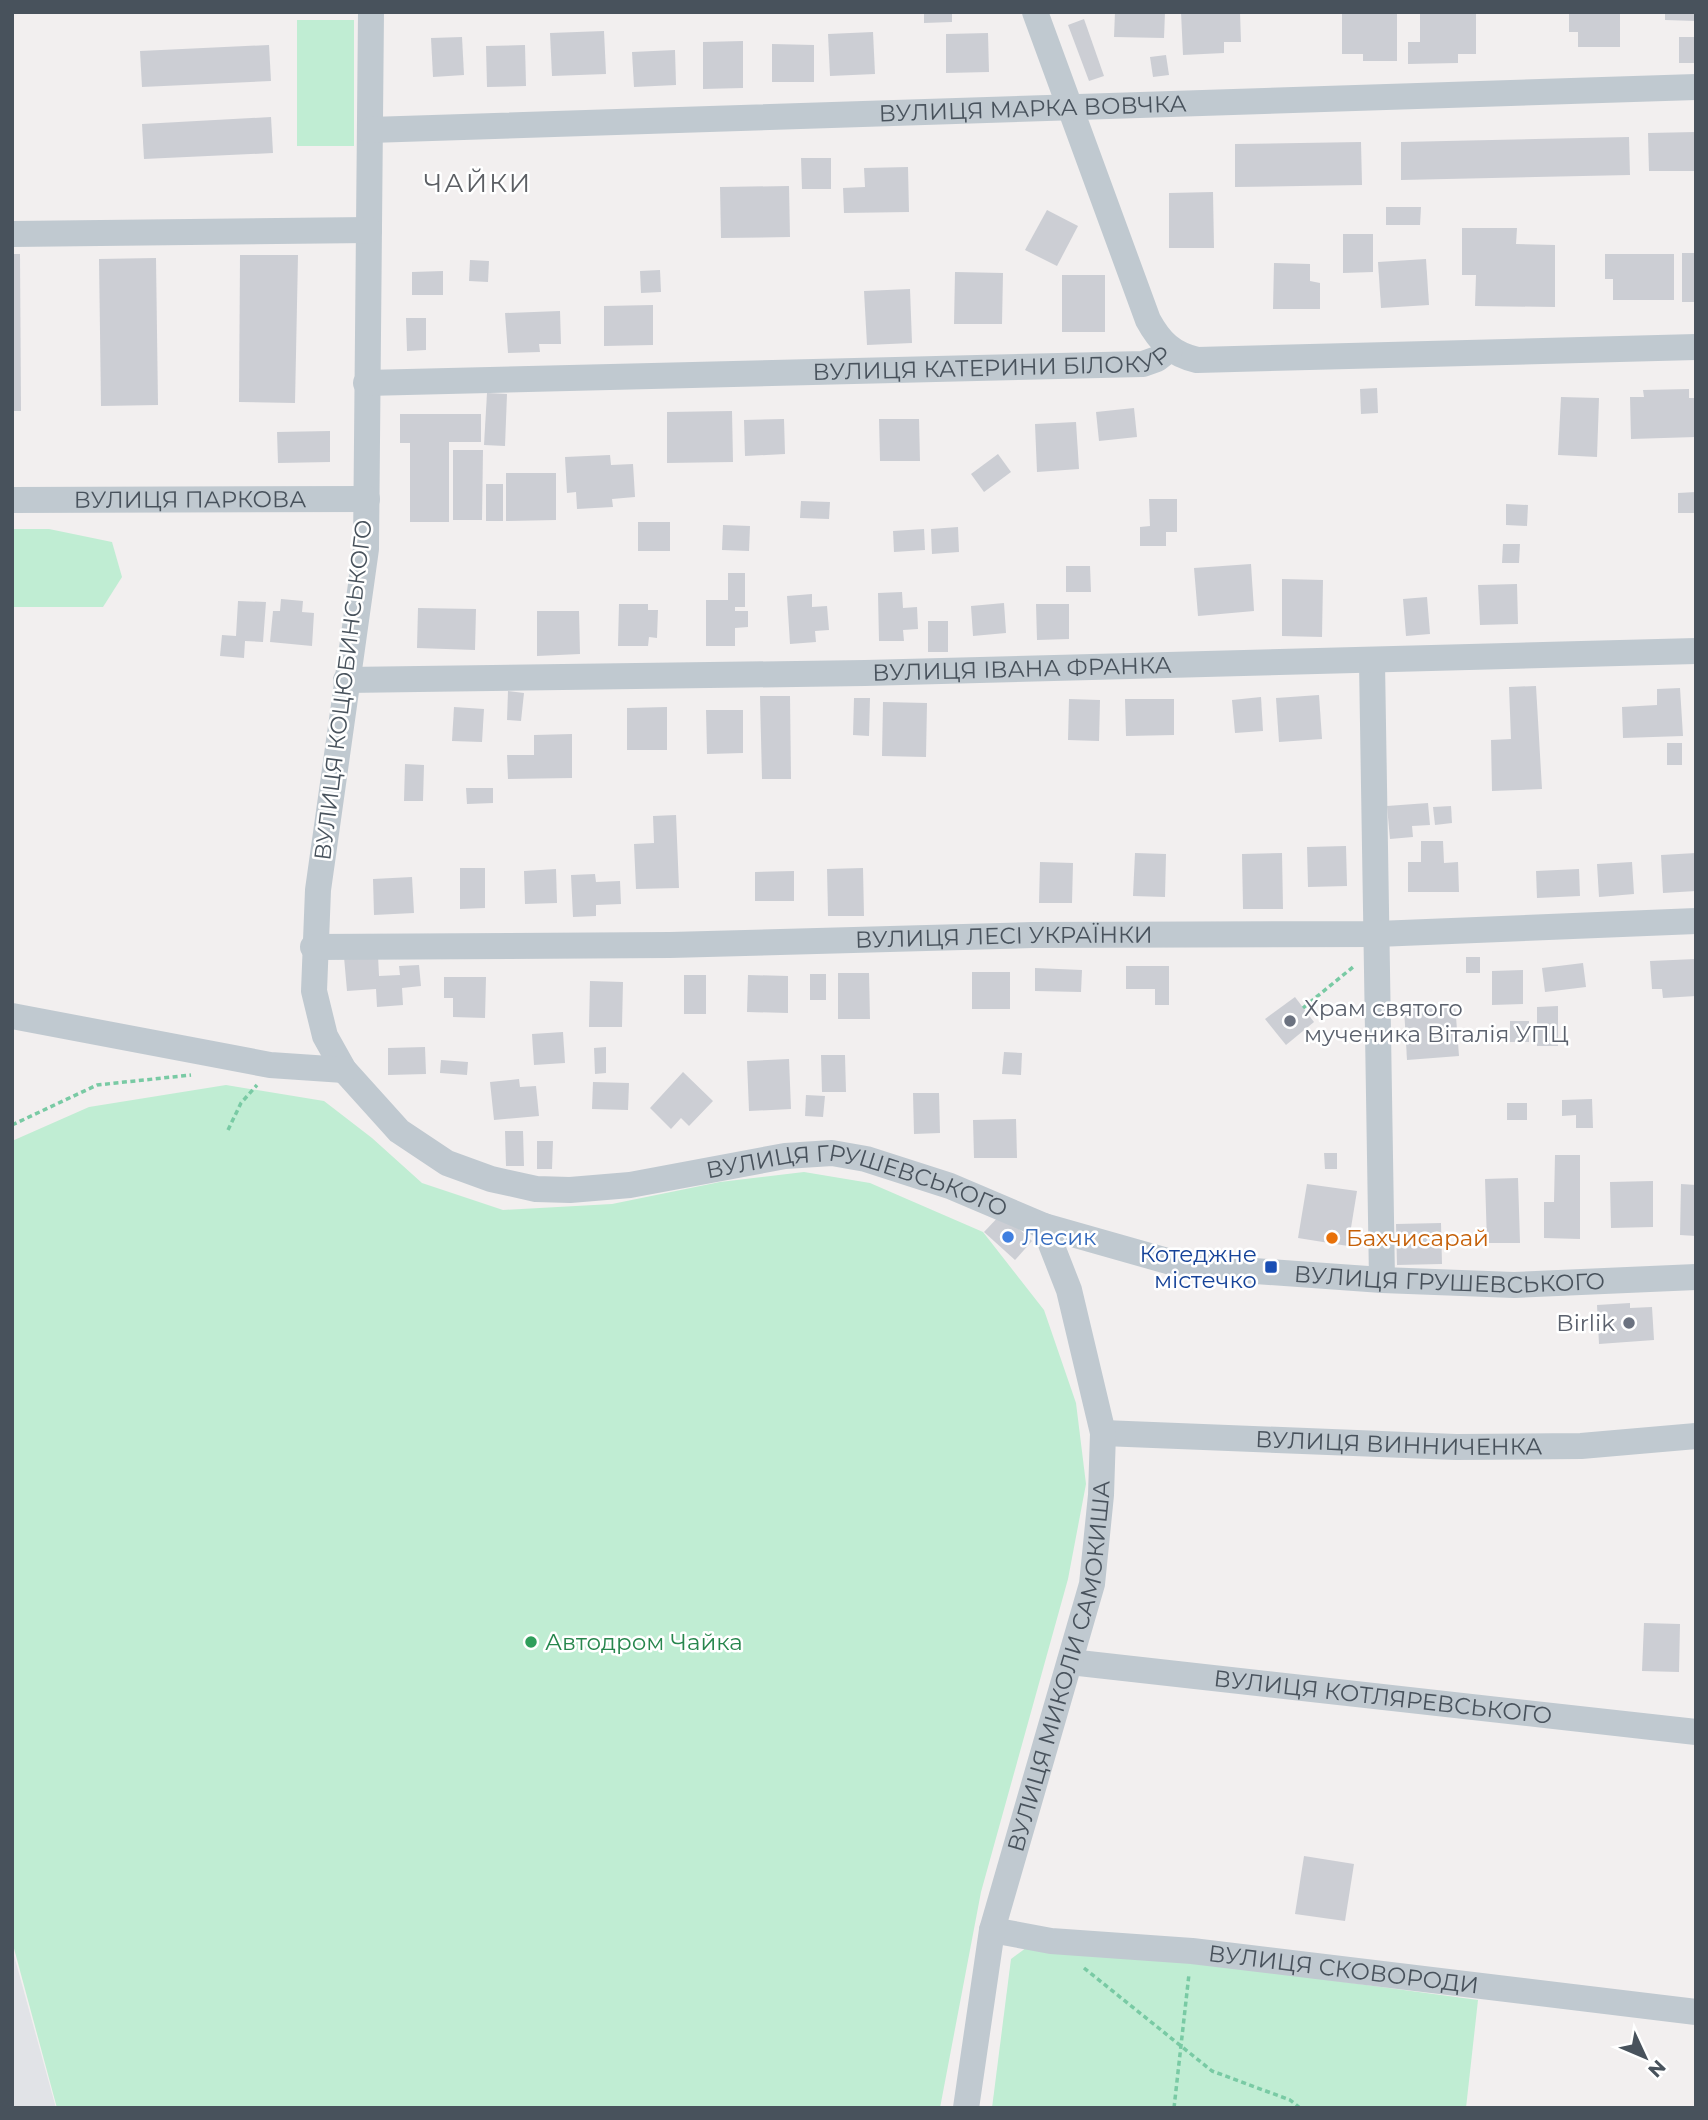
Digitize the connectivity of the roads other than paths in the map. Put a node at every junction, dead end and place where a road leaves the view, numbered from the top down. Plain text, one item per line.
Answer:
1 (370, 12) edge
2 (1035, 12) edge
3 (1696, 87) edge
4 (1069, 109) junction
5 (370, 130) junction
6 (369, 230) junction
7 (12, 234) edge
8 (1696, 347) edge
9 (1170, 349) junction
10 (366, 383) junction
11 (367, 499) junction
12 (12, 500) edge
13 (1696, 651) edge
14 (1371, 662) junction
15 (346, 681) junction
16 (1696, 920) edge
17 (1377, 934) junction
18 (313, 947) junction
19 (12, 1016) edge
20 (344, 1070) junction
21 (399, 1131) joint
22 (1044, 1226) junction
23 (1696, 1277) edge
24 (1382, 1280) junction
25 (1103, 1433) junction
26 (1696, 1436) edge
27 (1070, 1662) junction
28 (1696, 1732) edge
29 (992, 1930) junction
30 (1696, 2012) edge
31 (966, 2108) edge

1 - 5 street, ВУЛИЦЯ КОЦЮБИНСЬКОГО
2 - 4 street
3 - 4 street, ВУЛИЦЯ МАРКА ВОВЧКА
4 - 5 street, ВУЛИЦЯ МАРКА ВОВЧКА
4 - 9 street
5 - 6 street, ВУЛИЦЯ КОЦЮБИНСЬКОГО
6 - 7 street
6 - 10 street, ВУЛИЦЯ КОЦЮБИНСЬКОГО
8 - 9 street, ВУЛИЦЯ КАТЕРИНИ БІЛОКУР
9 - 10 street, ВУЛИЦЯ КАТЕРИНИ БІЛОКУР
10 - 11 street, ВУЛИЦЯ КОЦЮБИНСЬКОГО
11 - 12 street, ВУЛИЦЯ ПАРКОВА
11 - 15 street, ВУЛИЦЯ КОЦЮБИНСЬКОГО
13 - 14 street, ВУЛИЦЯ ІВАНА ФРАНКА
14 - 15 street, ВУЛИЦЯ ІВАНА ФРАНКА
14 - 17 street
15 - 18 street, ВУЛИЦЯ КОЦЮБИНСЬКОГО
16 - 17 street, ВУЛИЦЯ ЛЕСІ УКРАЇНКИ
17 - 18 street, ВУЛИЦЯ ЛЕСІ УКРАЇНКИ
17 - 24 street
18 - 20 street, ВУЛИЦЯ КОЦЮБИНСЬКОГО
19 - 20 street
20 - 21 street, ВУЛИЦЯ КОЦЮБИНСЬКОГО
21 - 22 street, ВУЛИЦЯ ГРУШЕВСЬКОГО
22 - 24 street, ВУЛИЦЯ ГРУШЕВСЬКОГО
22 - 25 street, ВУЛИЦЯ МИКОЛИ САМОКИША
23 - 24 street, ВУЛИЦЯ ГРУШЕВСЬКОГО
25 - 26 street, ВУЛИЦЯ ВИННИЧЕНКА
25 - 27 street, ВУЛИЦЯ МИКОЛИ САМОКИША
27 - 28 street, ВУЛИЦЯ КОТЛЯРЕВСЬКОГО
27 - 29 street, ВУЛИЦЯ МИКОЛИ САМОКИША
29 - 30 street, ВУЛИЦЯ СКОВОРОДИ
29 - 31 street, ВУЛИЦЯ МИКОЛИ САМОКИША

